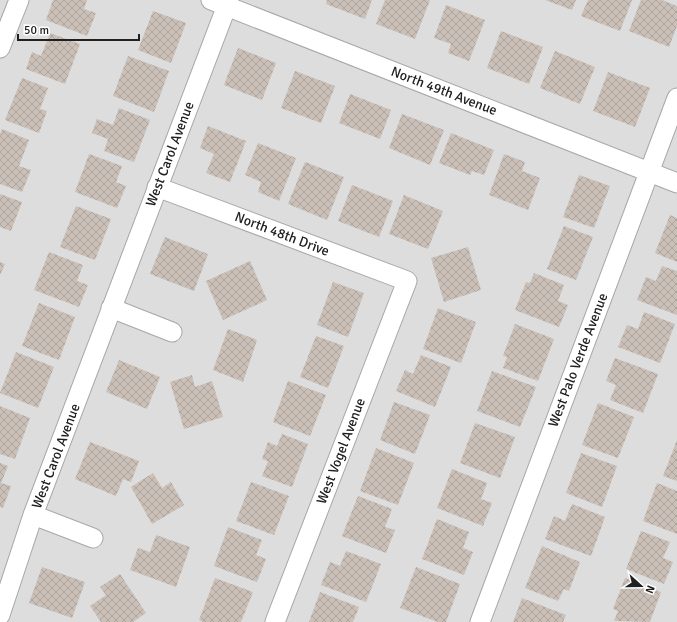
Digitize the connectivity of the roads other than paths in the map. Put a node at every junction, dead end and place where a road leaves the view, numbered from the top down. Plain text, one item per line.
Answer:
1 (19, 0) edge
2 (222, 2) edge
3 (0, 48) edge
4 (677, 98) edge
5 (649, 172) junction
6 (677, 183) edge
7 (157, 187) junction
8 (407, 280) joint
9 (111, 308) junction
10 (172, 332) dead end
11 (33, 515) junction
12 (93, 538) dead end
13 (0, 615) edge
14 (275, 622) edge
15 (480, 622) edge

1 - 3 street
2 - 5 street, North 49th Avenue
2 - 7 street, West Carol Avenue
4 - 5 street, West Palo Verde Avenue
5 - 6 street, North 49th Avenue
5 - 15 street, West Palo Verde Avenue
7 - 8 street, North 48th Drive
7 - 9 street, West Carol Avenue
8 - 14 street, West Vogel Avenue
9 - 10 street
9 - 11 street, West Carol Avenue
11 - 12 street, West Carol Avenue
11 - 13 street, West Carol Avenue

